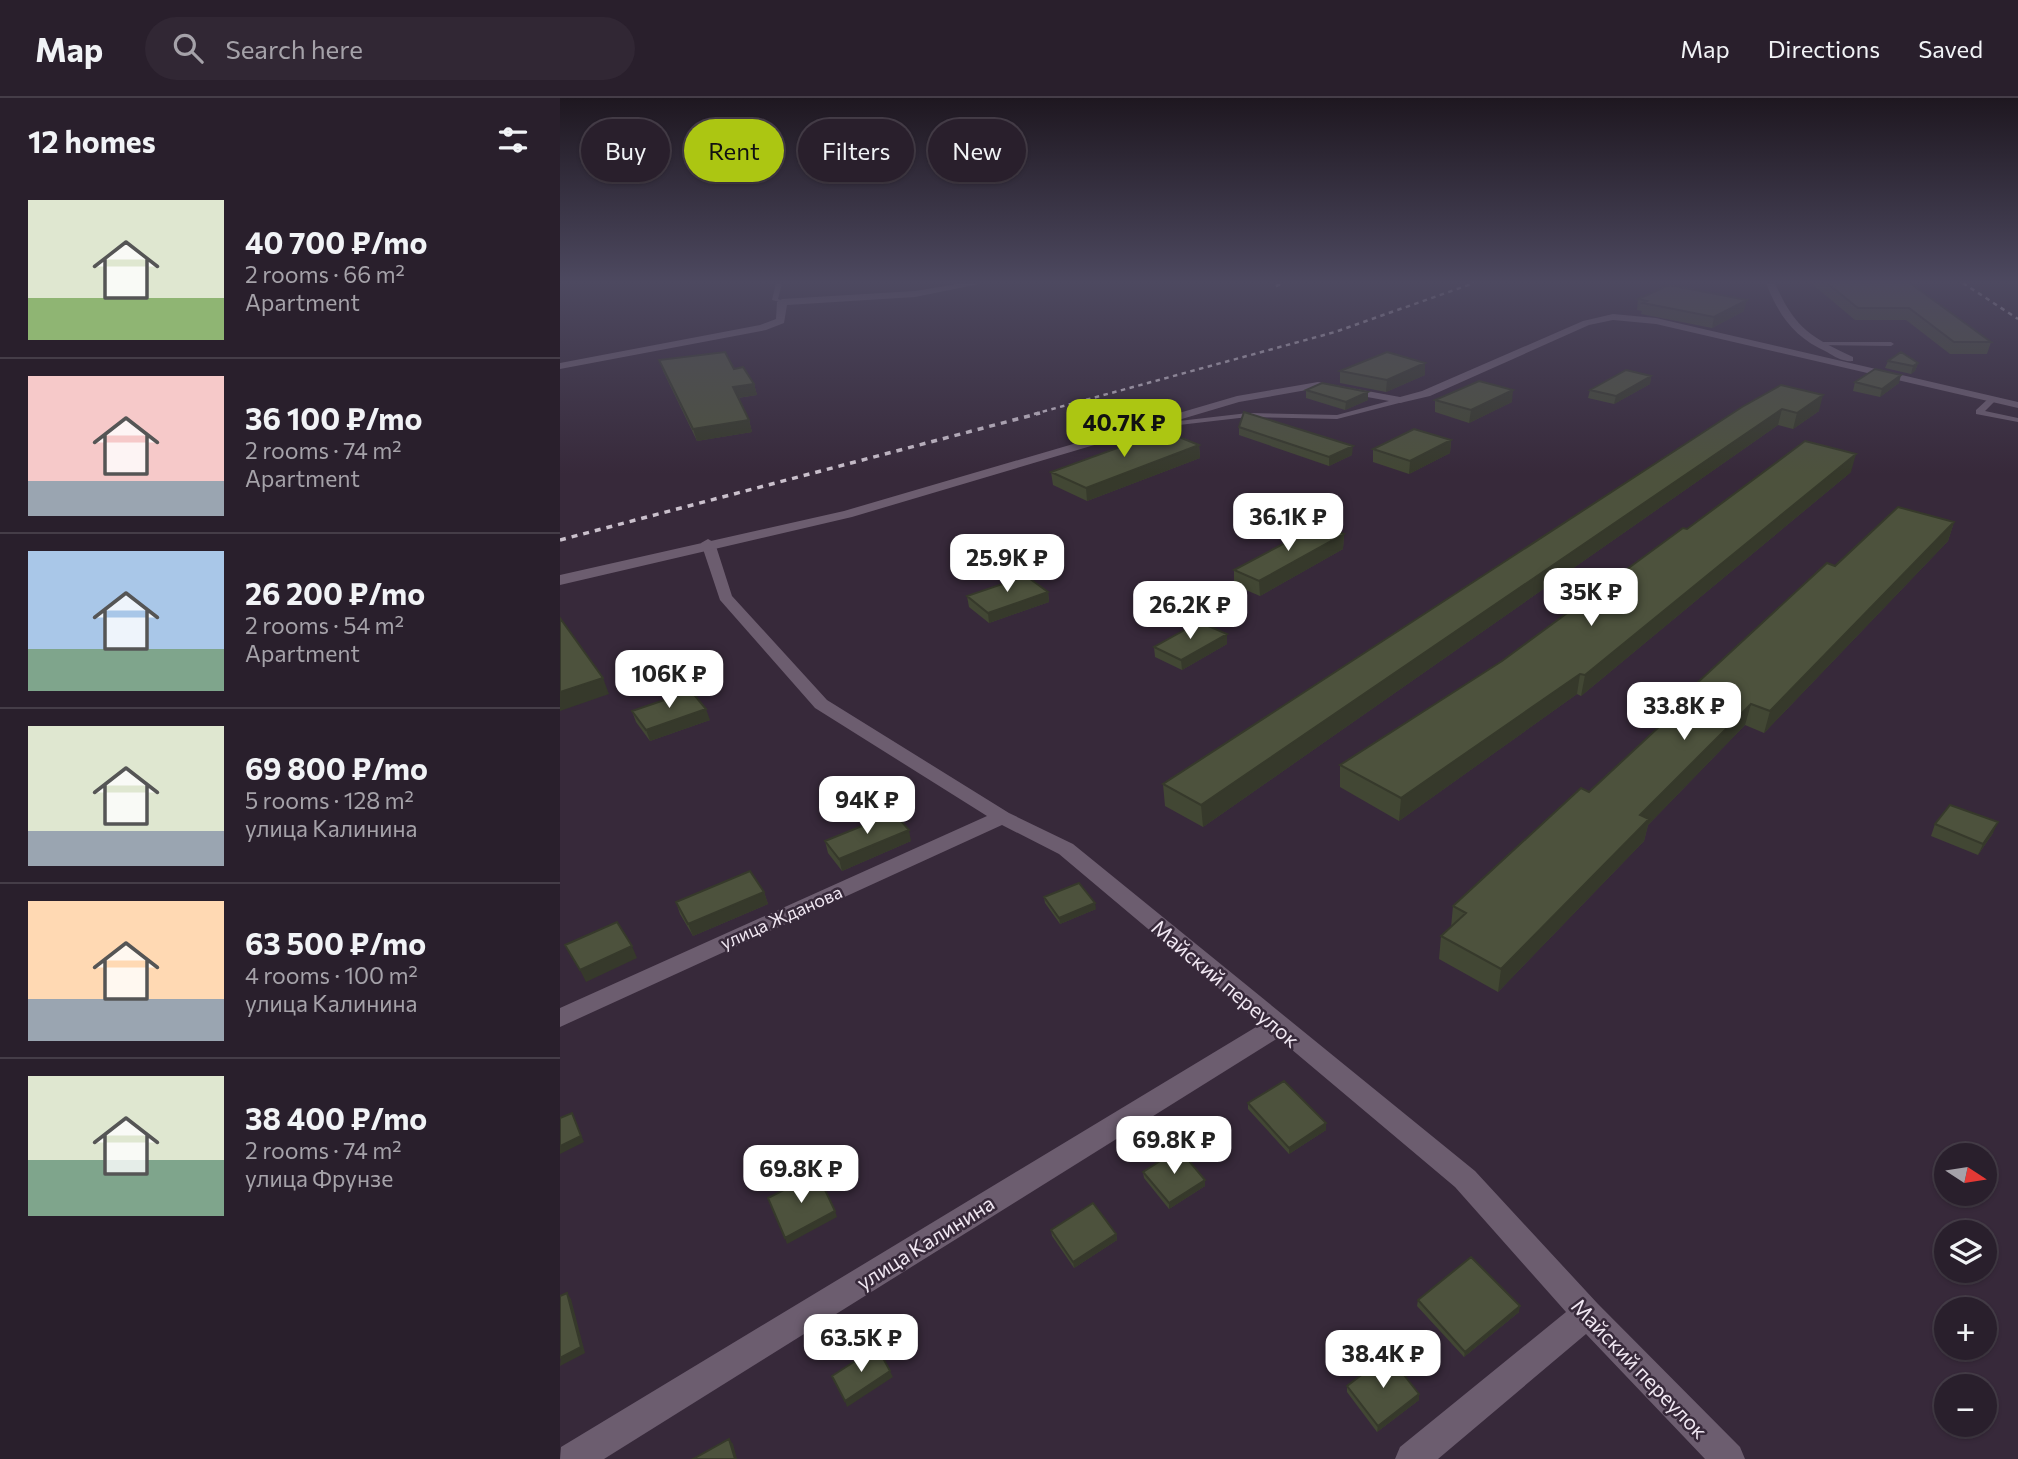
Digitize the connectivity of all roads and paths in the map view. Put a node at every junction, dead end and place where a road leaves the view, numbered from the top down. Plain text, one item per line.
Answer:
1 (664, 347) edge
2 (1533, 347) edge
3 (1762, 347) edge
4 (1824, 347) edge
5 (560, 366) edge
6 (1905, 381) junction
7 (1400, 400) junction
8 (1992, 400) junction
9 (2018, 405) edge
10 (2018, 420) edge
11 (1153, 426) junction
12 (708, 543) junction
13 (560, 580) edge
14 (1002, 817) junction
15 (560, 1018) edge
16 (1278, 1026) junction
17 (1587, 1314) junction
18 (573, 1459) edge
19 (1412, 1459) edge
20 (1728, 1459) edge

1 - 5 street
2 - 7 street
3 - 6 street
4 - 6 street
6 - 8 street
7 - 11 lane
7 - 11 street
8 - 9 street
8 - 10 lane
11 - 12 street
12 - 13 street
12 - 14 street, Майский переулок
14 - 15 street, улица Жданова
14 - 16 street, Майский переулок
16 - 17 street, Майский переулок
16 - 18 street, улица Калинина
17 - 19 street
17 - 20 street, Майский переулок

